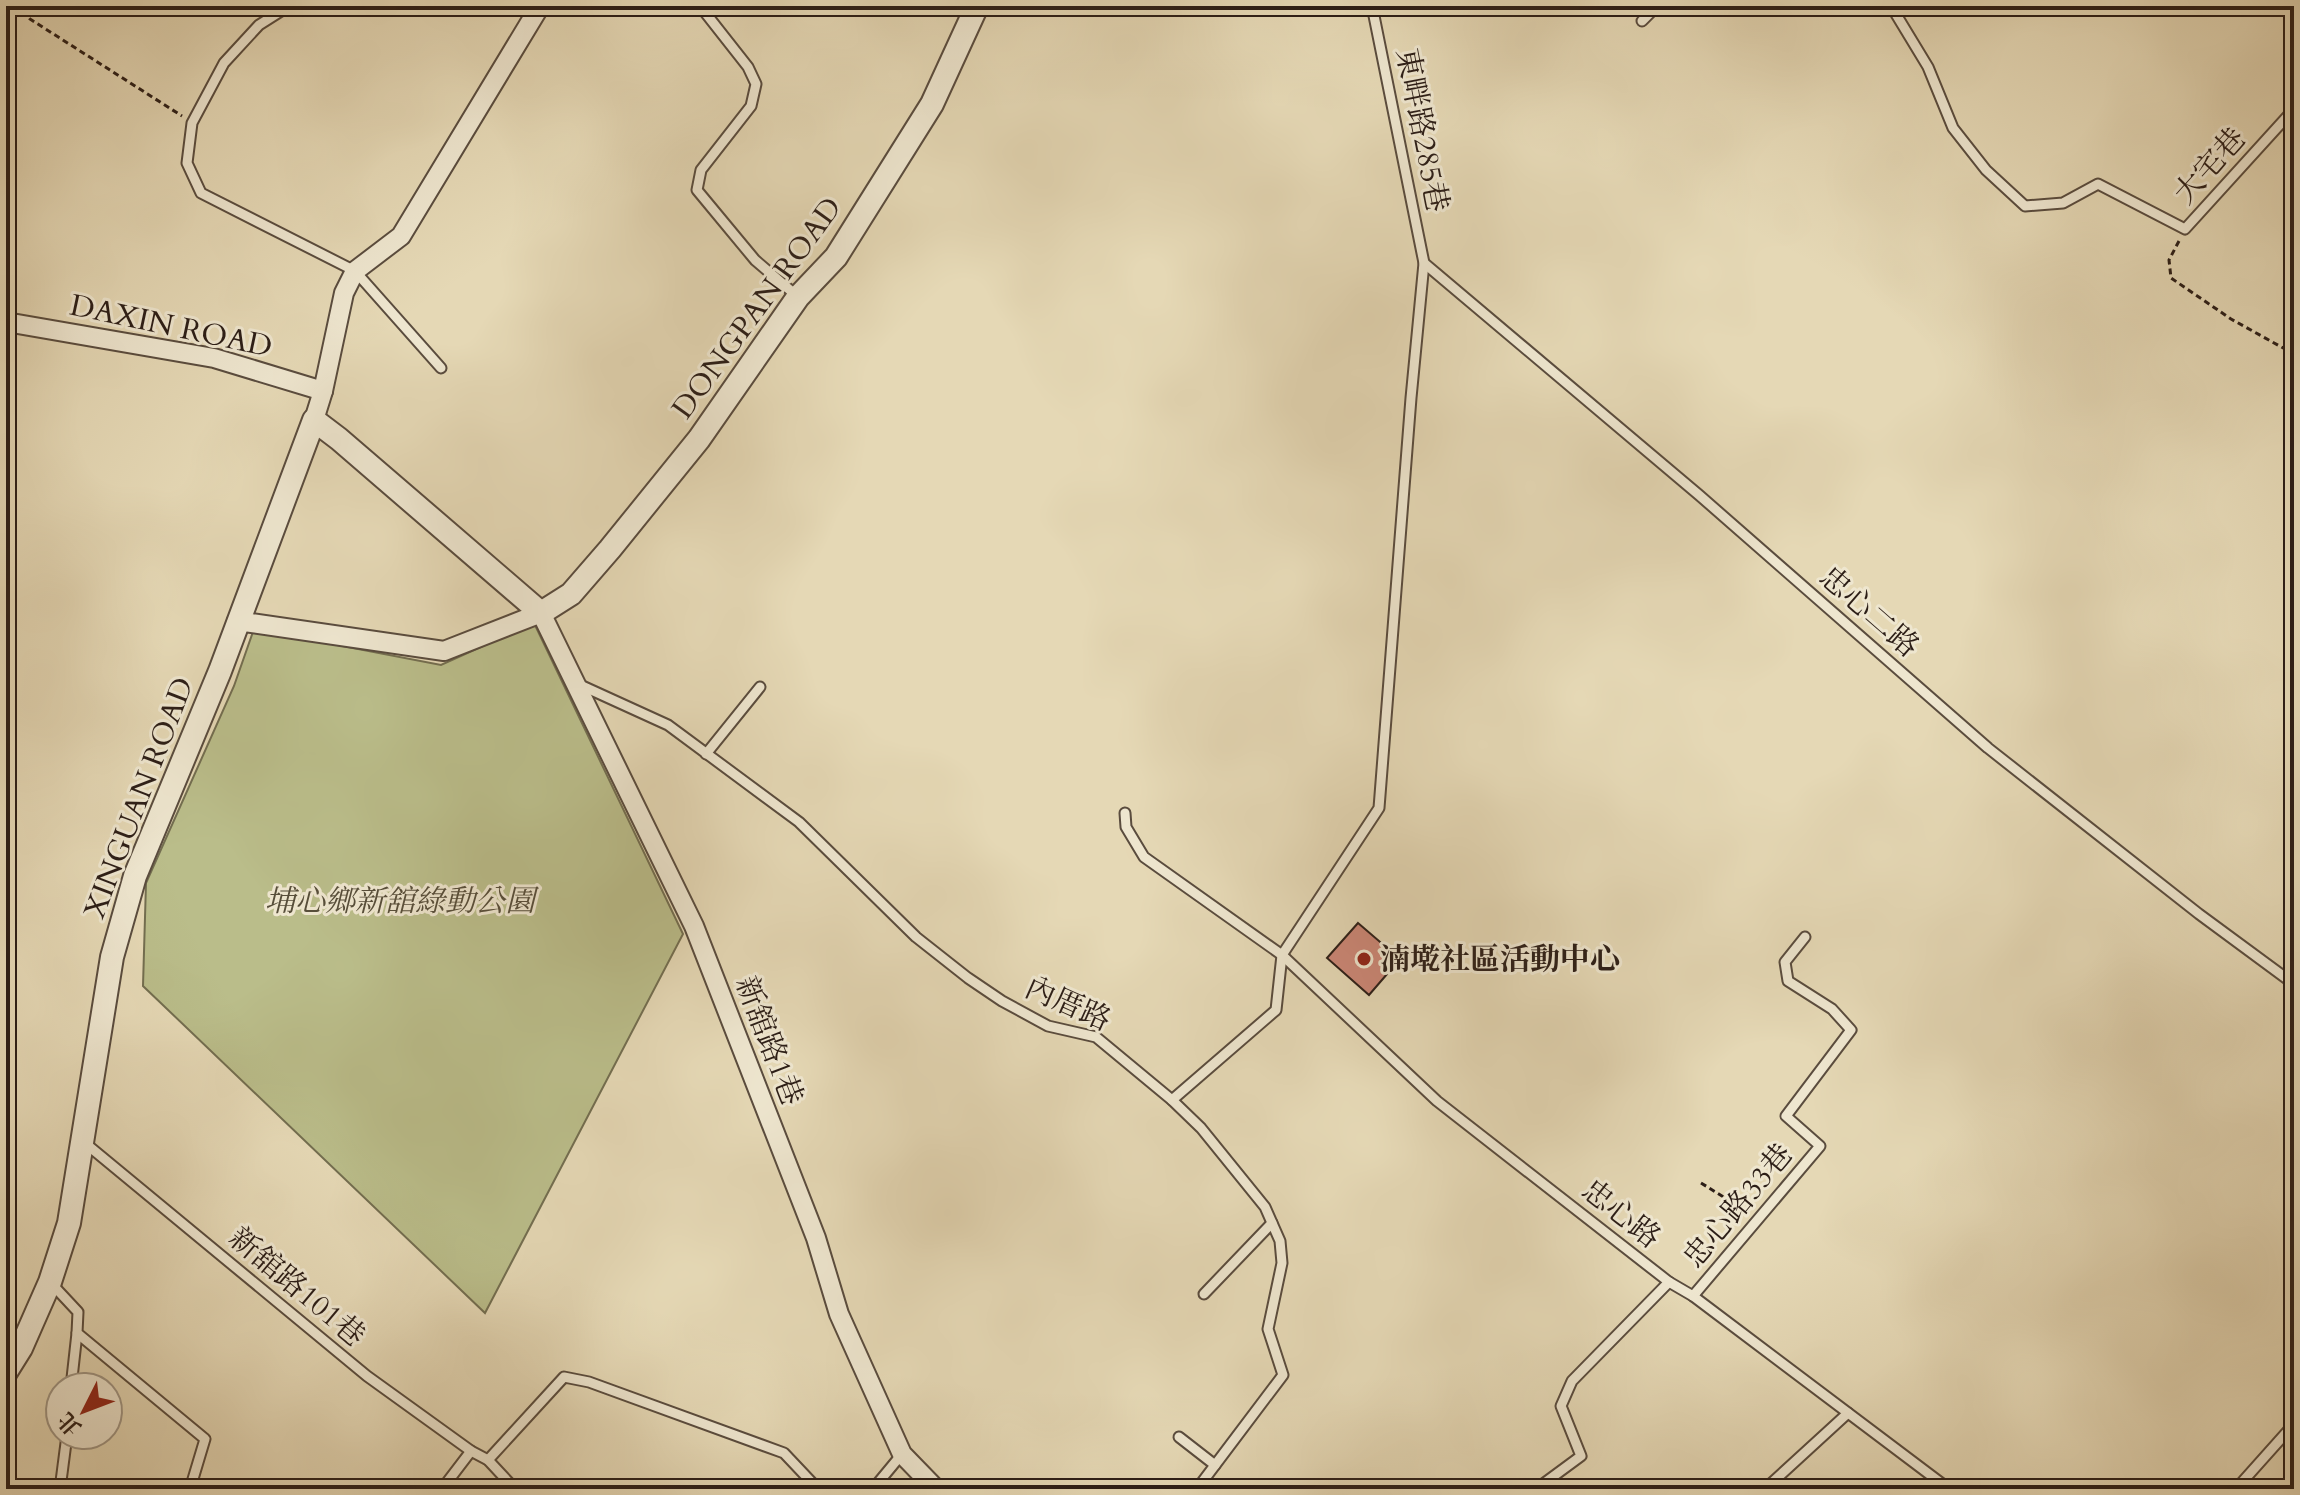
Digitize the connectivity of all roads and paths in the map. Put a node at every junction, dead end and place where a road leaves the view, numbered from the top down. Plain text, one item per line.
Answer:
1 (14, 6) edge
2 (289, 6) edge
3 (540, 6) edge
4 (700, 6) edge
5 (977, 6) edge
6 (1372, 6) edge
7 (1657, 6) edge
8 (1891, 6) edge
9 (1642, 21) dead end
10 (2294, 109) edge
11 (192, 123) junction
12 (2185, 229) junction
13 (1424, 263) junction
14 (355, 271) junction
15 (798, 297) junction
16 (6, 322) edge
17 (2294, 354) edge
18 (441, 368) dead end
19 (323, 391) junction
20 (314, 420) junction
21 (541, 613) junction
22 (237, 621) junction
23 (575, 683) junction
24 (760, 687) dead end
25 (706, 754) junction
26 (1125, 813) dead end
27 (1805, 937) dead end
28 (1282, 955) junction
29 (2294, 984) edge
30 (1172, 1100) junction
31 (83, 1141) junction
32 (1701, 1183) dead end
33 (1758, 1218) junction
34 (1272, 1223) junction
35 (50, 1282) junction
36 (1669, 1282) junction
37 (1204, 1294) dead end
38 (1693, 1296) junction
39 (77, 1333) junction
40 (73, 1371) edge
41 (6, 1372) edge
42 (1848, 1413) junction
43 (2294, 1424) edge
44 (1179, 1437) dead end
45 (65, 1451) edge
46 (471, 1451) junction
47 (902, 1454) junction
48 (488, 1460) junction
49 (1215, 1465) junction
50 (1543, 1484) dead end
51 (60, 1489) edge
52 (190, 1489) edge
53 (442, 1489) edge
54 (515, 1489) edge
55 (818, 1489) edge
56 (873, 1489) edge
57 (936, 1489) edge
58 (1197, 1489) edge
59 (1765, 1489) edge
60 (1949, 1489) edge
61 (2236, 1489) edge

1 - 11 path
2 - 11 lane
3 - 14 street
4 - 15 lane
5 - 15 street, DONGPAN ROAD
6 - 13 lane, 東畔路285巷
7 - 9 lane
8 - 12 lane, 大宅巷
10 - 12 lane, 大宅巷
11 - 14 lane
12 - 17 path
13 - 28 lane, 東畔路285巷
13 - 29 lane, 忠心二路
14 - 18 lane
14 - 19 street, XINGUAN ROAD
15 - 21 street, DONGPAN ROAD
16 - 19 street, DAXIN ROAD
19 - 20 street, XINGUAN ROAD
20 - 21 street
20 - 22 street, XINGUAN ROAD
21 - 22 street
21 - 23 street, 新舘路1巷
22 - 31 street, XINGUAN ROAD
23 - 25 lane, 內厝路
23 - 47 street, 新舘路1巷
24 - 25 lane
25 - 30 lane, 內厝路
26 - 28 lane, 忠心路
27 - 33 lane, 忠心路33巷
28 - 30 lane
28 - 36 lane, 忠心路
30 - 34 lane, 內厝路
31 - 35 street, XINGUAN ROAD
31 - 46 lane, 新舘路101巷
32 - 33 path
33 - 38 lane, 忠心路33巷
34 - 37 lane
34 - 49 lane, 內厝路
35 - 39 lane
35 - 41 street, XINGUAN ROAD
36 - 38 lane, 忠心路
36 - 50 lane
38 - 42 lane, 忠心路
39 - 40 lane
39 - 52 lane
42 - 59 lane
42 - 60 lane, 忠心路
43 - 61 lane
44 - 49 lane
45 - 51 lane
46 - 48 lane, 新舘路101巷
46 - 53 lane
47 - 56 lane
47 - 57 street, 新舘路1巷
48 - 54 lane, 新舘路101巷
48 - 55 lane
49 - 58 lane, 內厝路

